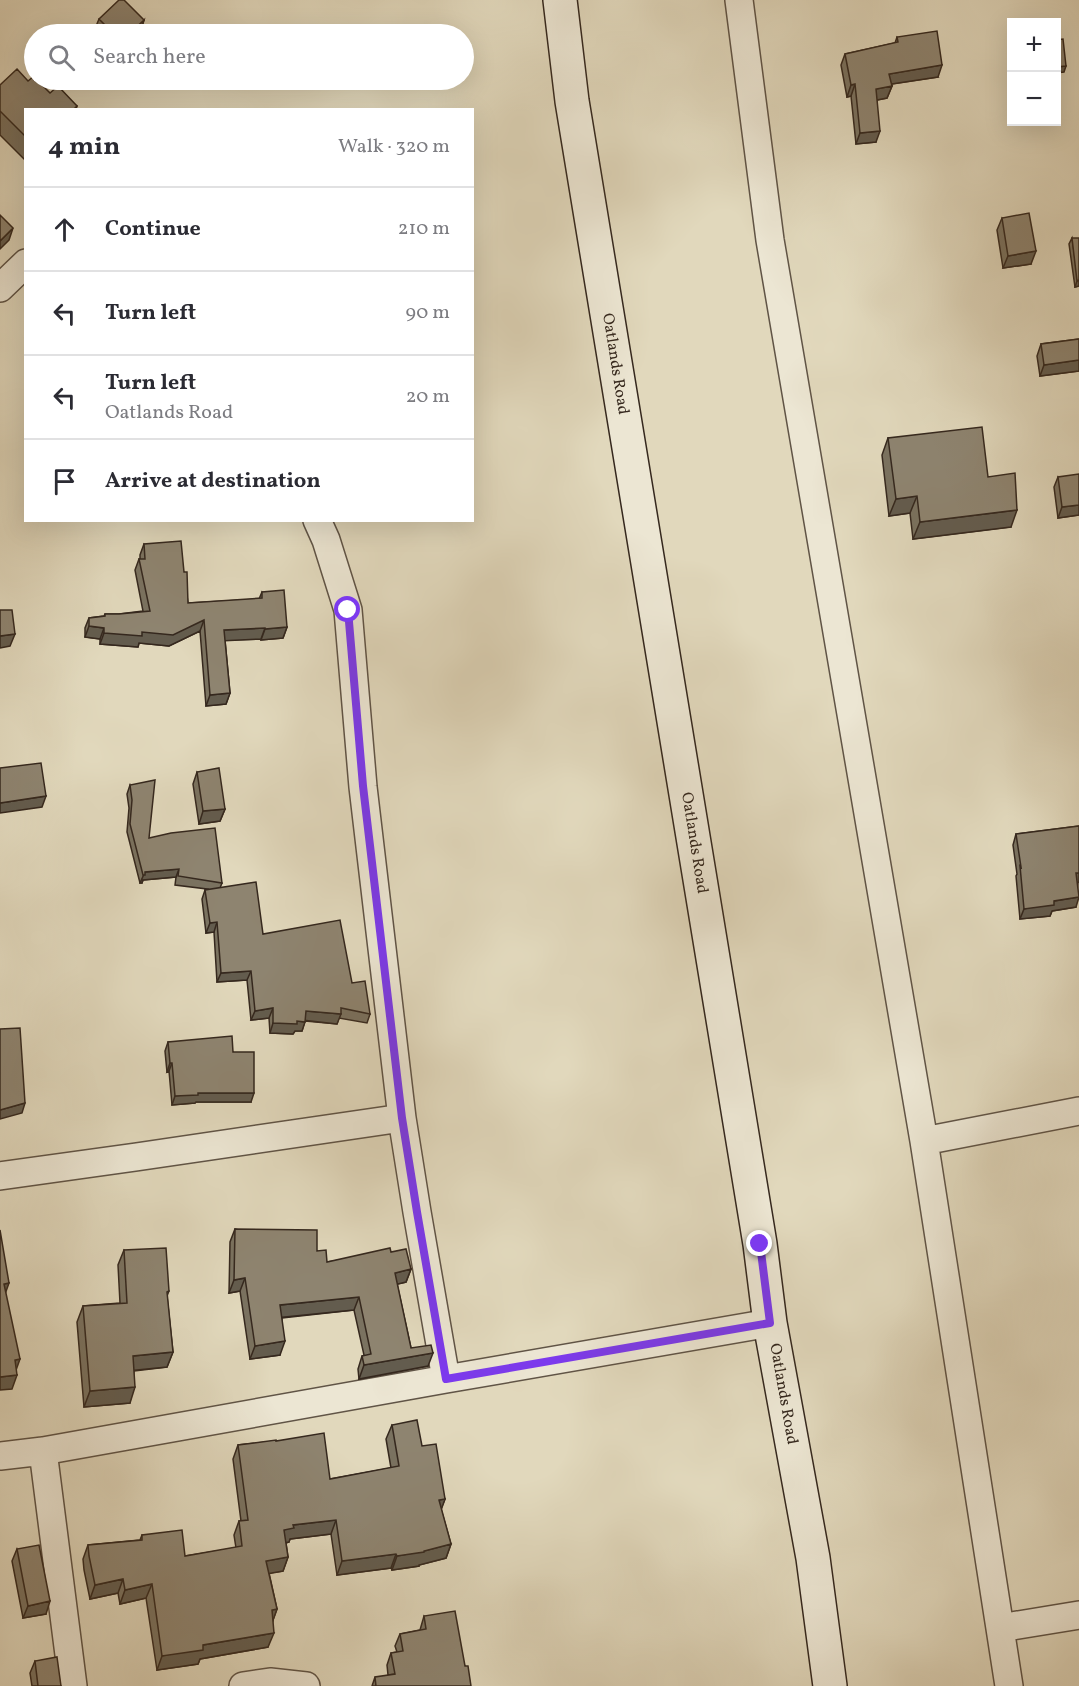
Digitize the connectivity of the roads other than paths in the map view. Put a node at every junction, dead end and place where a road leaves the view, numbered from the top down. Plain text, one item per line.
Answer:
1 (560, 0) edge
2 (739, 0) edge
3 (24, 265) edge
4 (0, 288) edge
5 (318, 522) edge
6 (1079, 1111) edge
7 (402, 1118) junction
8 (924, 1141) junction
9 (0, 1176) edge
10 (770, 1323) junction
11 (446, 1379) junction
12 (43, 1451) junction
13 (0, 1456) edge
14 (1079, 1615) edge
15 (1000, 1628) junction
16 (73, 1686) edge
17 (243, 1686) edge
18 (306, 1686) edge
19 (830, 1686) edge
20 (1010, 1686) edge

1 - 10 street, Oatlands Road
2 - 8 street
3 - 4 street
5 - 7 street
6 - 8 street
7 - 9 street
7 - 11 street
8 - 15 street
10 - 11 street
10 - 19 street, Oatlands Road
11 - 12 street
12 - 13 street
12 - 16 street
14 - 15 street
15 - 20 street
17 - 18 street

